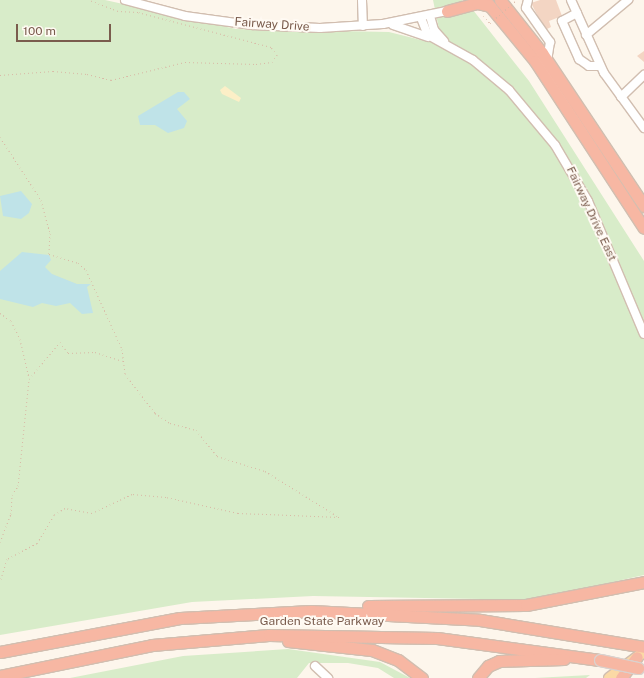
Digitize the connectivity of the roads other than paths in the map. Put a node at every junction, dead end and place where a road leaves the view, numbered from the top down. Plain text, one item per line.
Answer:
1 (124, 0) edge
2 (362, 0) edge
3 (462, 0) edge
4 (500, 0) edge
5 (571, 0) edge
6 (628, 0) edge
7 (487, 3) edge
8 (527, 4) edge
9 (447, 11) junction
10 (577, 13) junction
11 (430, 16) junction
12 (515, 16) junction
13 (420, 18) junction
14 (383, 24) junction
15 (363, 26) junction
16 (586, 36) junction
17 (433, 38) junction
18 (448, 44) junction
19 (547, 60) junction
20 (600, 66) junction
21 (644, 75) edge
22 (621, 98) junction
23 (644, 128) edge
24 (644, 206) edge
25 (644, 228) edge
26 (644, 334) edge
27 (644, 582) edge
28 (271, 611) junction
29 (230, 637) junction
30 (639, 646) edge
31 (0, 652) edge
32 (640, 654) edge
33 (600, 660) junction
34 (315, 666) dead end
35 (641, 669) edge
36 (0, 676) edge
37 (328, 678) edge
38 (422, 678) edge
39 (478, 678) edge
40 (609, 678) edge
41 (621, 678) edge

1 - 15 street, Fairway Drive
2 - 15 street
3 - 9 highway
4 - 12 highway
5 - 10 street
6 - 16 street
7 - 9 highway
7 - 25 highway
8 - 12 street
8 - 19 street
9 - 11 street, Fairway Drive
10 - 16 street
10 - 20 street
11 - 13 street, Fairway Drive
11 - 18 street, Fairway Drive East
12 - 19 highway
13 - 14 street, Fairway Drive
13 - 17 street
14 - 15 street, Fairway Drive
14 - 17 street, Fairway Drive East
16 - 20 street
17 - 18 street, Fairway Drive East
18 - 26 street, Fairway Drive East
19 - 24 highway
20 - 22 street
21 - 22 street
22 - 23 street
27 - 28 highway
28 - 30 highway, Garden State Parkway
28 - 31 highway, Garden State Parkway
29 - 33 highway, Garden State Parkway
29 - 36 highway, Garden State Parkway
29 - 38 highway
32 - 40 main road
32 - 41 highway
33 - 35 highway, Garden State Parkway, bridge
33 - 39 highway
34 - 37 street

